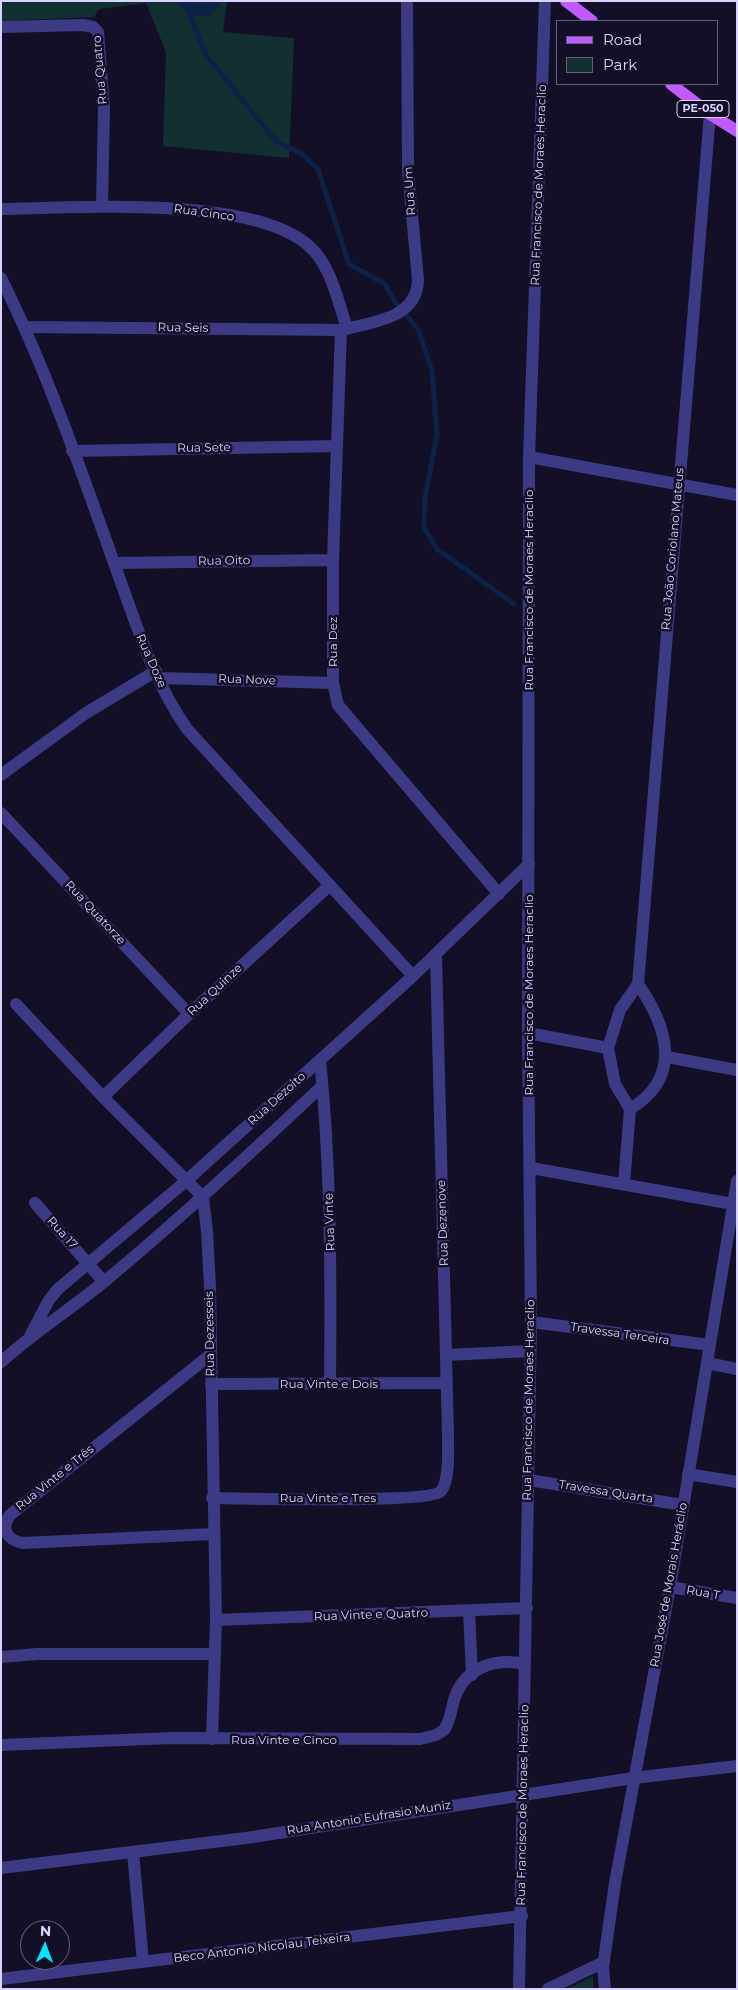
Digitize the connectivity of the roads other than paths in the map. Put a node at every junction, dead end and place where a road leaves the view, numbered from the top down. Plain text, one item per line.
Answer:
1 (407, 1) edge
2 (545, 1) edge
3 (566, 1) edge
4 (591, 20) edge
5 (1, 27) edge
6 (672, 85) edge
7 (710, 114) junction
8 (737, 131) edge
9 (102, 207) junction
10 (1, 209) edge
11 (1, 278) edge
12 (25, 327) junction
13 (344, 329) junction
14 (337, 446) junction
15 (72, 451) junction
16 (529, 456) junction
17 (679, 484) junction
18 (737, 495) edge
19 (334, 560) junction
20 (114, 563) junction
21 (158, 674) junction
22 (333, 683) junction
23 (1, 775) edge
24 (1, 813) edge
25 (529, 864) junction
26 (330, 885) junction
27 (499, 894) junction
28 (436, 955) junction
29 (413, 976) junction
30 (638, 984) junction
31 (16, 1004) dead end
32 (189, 1014) junction
33 (528, 1033) junction
34 (608, 1048) junction
35 (667, 1057) junction
36 (320, 1060) junction
37 (737, 1070) edge
38 (322, 1086) junction
39 (103, 1096) junction
40 (630, 1109) junction
41 (531, 1168) junction
42 (737, 1180) edge
43 (186, 1181) junction
44 (624, 1184) junction
45 (203, 1197) junction
46 (35, 1203) dead end
47 (733, 1204) junction
48 (88, 1264) junction
49 (104, 1282) junction
50 (531, 1322) junction
51 (30, 1336) junction
52 (710, 1346) junction
53 (530, 1351) junction
54 (210, 1355) junction
55 (446, 1355) junction
56 (1, 1362) edge
57 (708, 1364) junction
58 (737, 1368) edge
59 (446, 1383) junction
60 (211, 1384) junction
61 (330, 1384) junction
62 (688, 1474) junction
63 (529, 1480) junction
64 (737, 1482) edge
65 (441, 1491) joint
66 (212, 1498) junction
67 (683, 1505) junction
68 (213, 1534) junction
69 (670, 1587) junction
70 (737, 1598) edge
71 (527, 1608) junction
72 (468, 1611) junction
73 (216, 1620) junction
74 (215, 1654) junction
75 (1, 1657) edge
76 (525, 1664) junction
77 (472, 1675) junction
78 (212, 1739) junction
79 (1, 1745) edge
80 (737, 1766) edge
81 (634, 1778) junction
82 (524, 1794) junction
83 (133, 1852) junction
84 (1, 1868) edge
85 (522, 1916) junction
86 (143, 1962) junction
87 (604, 1962) junction
88 (1, 1979) edge
89 (519, 1989) edge
90 (548, 1989) edge
91 (605, 1989) edge

1 - 13 street, Rua Um
2 - 16 street, Rua Francisco de Moraes Heraclio
3 - 4 main road
5 - 9 street, Rua Quatro
6 - 7 main road, PE-050
7 - 8 main road, PE-050
7 - 17 street, Rua João Coriolano Mateus
9 - 10 street, Rua Cinco
9 - 13 street, Rua Cinco
11 - 12 street, Rua Doze
12 - 13 street, Rua Seis
12 - 15 street, Rua Doze
13 - 14 street, Rua Dez
14 - 15 street, Rua Sete
14 - 19 street, Rua Dez
15 - 20 street, Rua Doze
16 - 17 street
16 - 25 street, Rua Francisco de Moraes Heraclio
17 - 18 street
17 - 30 street, Rua João Coriolano Mateus
19 - 20 street, Rua Oito
19 - 22 street, Rua Dez
20 - 21 street, Rua Doze
21 - 22 street, Rua Nove
21 - 23 street
21 - 26 street, Rua Doze
22 - 27 street, Rua Dez
24 - 32 street, Rua Quatorze
25 - 27 street, Rua Dezoito
25 - 33 street, Rua Francisco de Moraes Heraclio
26 - 29 street, Rua Doze
26 - 32 street, Rua Quinze
27 - 28 street, Rua Dezoito
28 - 29 street, Rua Dezoito
28 - 55 street, Rua Dezenove
29 - 36 street, Rua Dezoito
30 - 34 street
30 - 35 street
31 - 39 street
32 - 39 street, Rua Quinze
33 - 34 street
33 - 41 street, Rua Francisco de Moraes Heraclio
34 - 40 street
35 - 37 street
35 - 40 street
36 - 38 street, Rua Vinte
36 - 43 street, Rua Dezoito
38 - 45 street, Rua Dezoito
38 - 61 street, Rua Vinte
39 - 43 street
40 - 44 street
41 - 44 street
41 - 50 street, Rua Francisco de Moraes Heraclio
42 - 47 street, Rua José de Morais Heráclio
43 - 45 street
43 - 48 street, Rua Dezoito
44 - 47 street
45 - 49 street, Rua Dezoito
45 - 54 street, Rua Dezesseis
46 - 48 street, Rua 17
47 - 52 street, Rua José de Morais Heráclio
48 - 49 street, Rua 17
48 - 51 street, Rua Dezoito
49 - 51 street, Rua Dezoito
50 - 52 street, Travessa Terceira
50 - 53 street, Rua Francisco de Moraes Heraclio
51 - 56 street, Rua Dezoito
52 - 57 street, Rua José de Morais Heráclio
53 - 55 street
53 - 63 street, Rua Francisco de Moraes Heraclio
54 - 60 street, Rua Dezesseis
54 - 68 street, Rua Vinte e Três
55 - 59 street, Rua Dezenove
57 - 58 street
57 - 62 street, Rua José de Morais Heráclio
59 - 61 street, Rua Vinte e Dois
59 - 65 street, Rua Dezenove
60 - 61 street, Rua Vinte e Dois
60 - 66 street, Rua Dezesseis
62 - 64 street
62 - 67 street, Rua José de Morais Heráclio
63 - 67 street, Travessa Quarta
63 - 71 street, Rua Francisco de Moraes Heraclio
65 - 66 street, Rua Vinte e Tres
66 - 68 street, Rua Dezesseis
67 - 69 street, Rua José de Morais Heráclio
68 - 73 street, Rua Dezesseis
69 - 70 street, Rua T
69 - 81 street, Rua José de Morais Heráclio
71 - 72 street, Rua Vinte e Quatro
71 - 76 street, Rua Francisco de Moraes Heraclio
72 - 73 street, Rua Vinte e Quatro
72 - 77 street
73 - 74 street, Rua Dezesseis
74 - 75 street
74 - 78 street, Rua Dezesseis
76 - 77 street, Rua Vinte e Cinco
76 - 82 street, Rua Francisco de Moraes Heraclio
77 - 78 street, Rua Vinte e Cinco
78 - 79 street, Rua Vinte e Cinco
80 - 81 street, Rua Antonio Eufrasio Muniz
81 - 82 street, Rua Antonio Eufrasio Muniz
81 - 87 street, Rua José de Morais Heráclio
82 - 83 street, Rua Antonio Eufrasio Muniz
82 - 85 street, Rua Francisco de Moraes Heraclio
83 - 84 street, Rua Antonio Eufrasio Muniz
83 - 86 street
85 - 86 street, Beco Antonio Nicolau Teixeira
85 - 89 street, Rua Francisco de Moraes Heraclio
86 - 88 street, Beco Antonio Nicolau Teixeira
87 - 90 street
87 - 91 street, Rua José de Morais Heráclio

